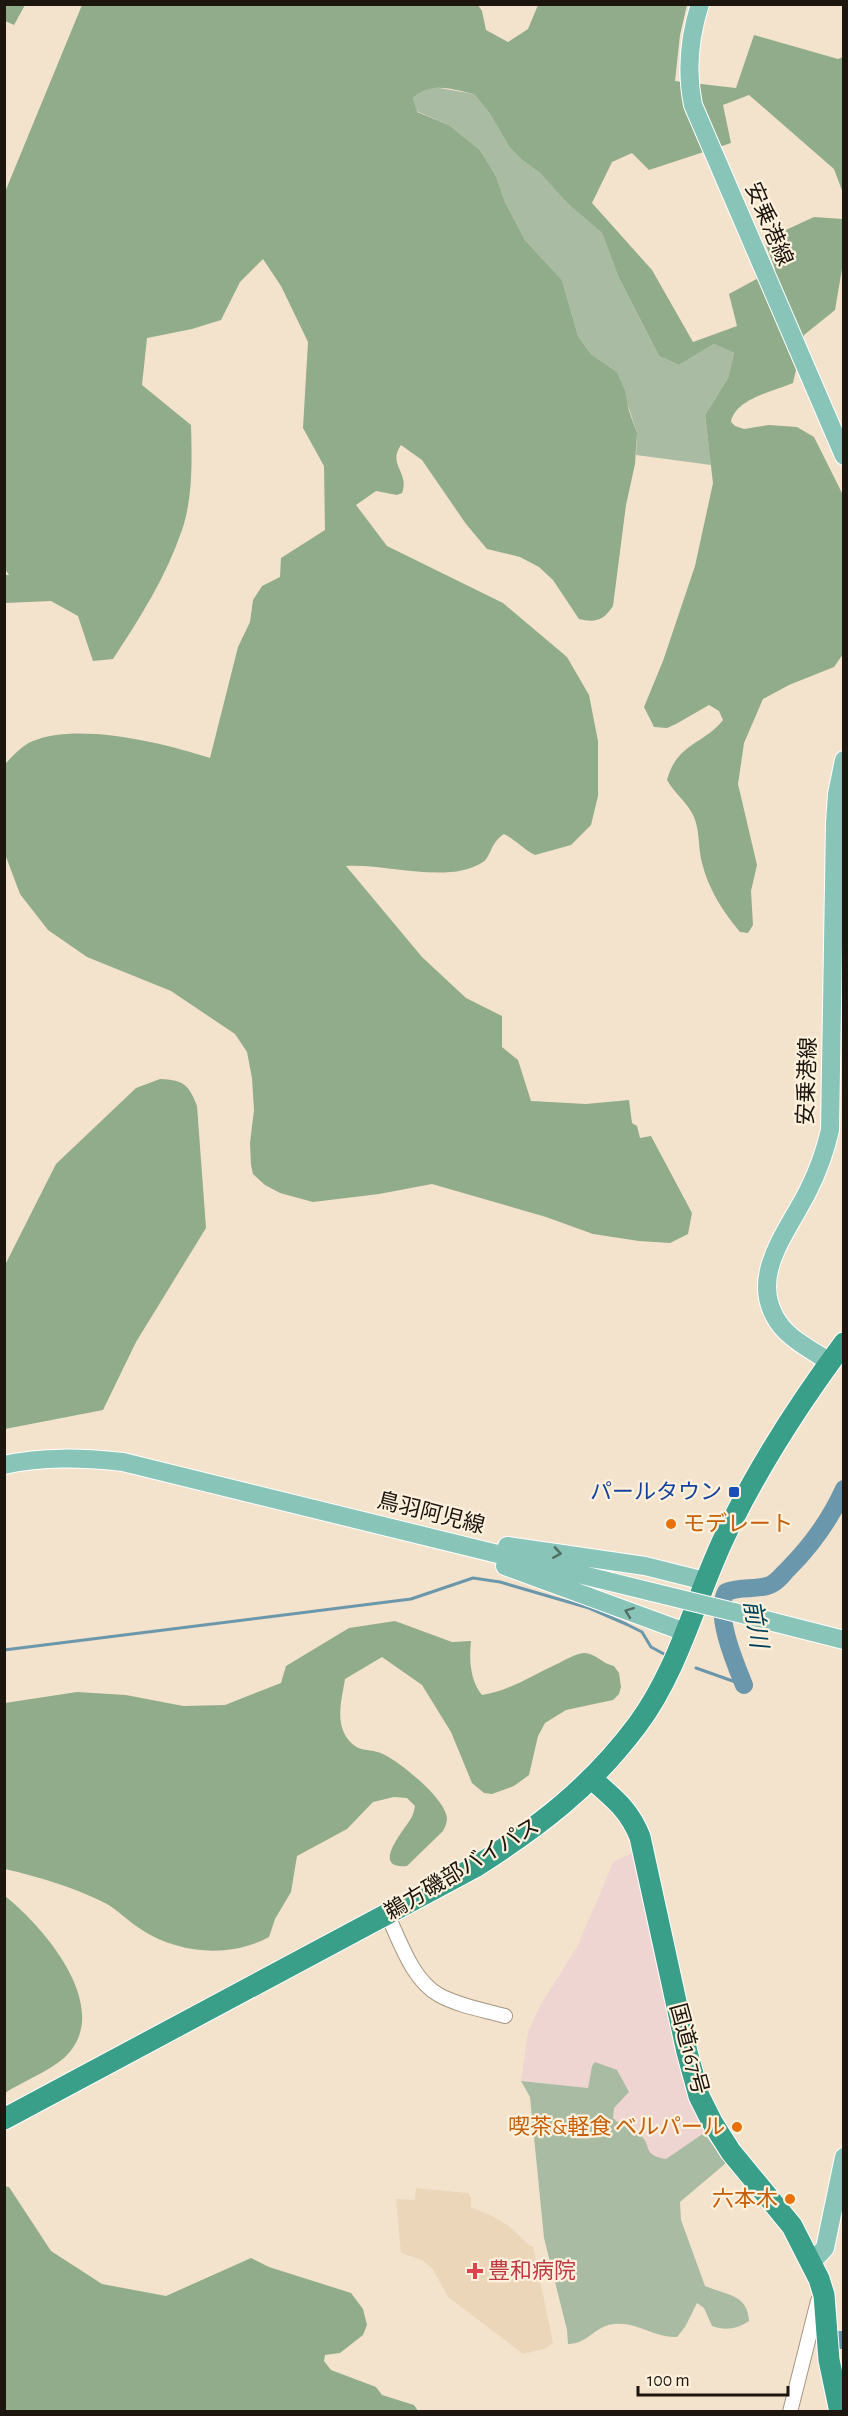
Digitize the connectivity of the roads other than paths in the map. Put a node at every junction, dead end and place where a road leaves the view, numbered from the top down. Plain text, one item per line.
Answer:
1 (700, 4) edge
2 (843, 456) edge
3 (843, 760) edge
4 (843, 1342) edge
5 (830, 1362) junction
6 (4, 1465) edge
7 (416, 1533) junction
8 (705, 1581) junction
9 (685, 1632) junction
10 (843, 1640) edge
11 (592, 1779) junction
12 (387, 1914) junction
13 (506, 2016) dead end
14 (4, 2119) edge
15 (843, 2157) edge
16 (811, 2263) junction
17 (824, 2295) junction
18 (790, 2412) edge
19 (840, 2412) edge

1 - 2 main road, 安乗港線
3 - 5 main road, 安乗港線
4 - 5 highway, 鵜方磯部バイパス
5 - 8 highway, 鵜方磯部バイパス
6 - 7 main road, 鳥羽阿児線
7 -> 8 main road
9 -> 7 main road
7 - 10 main road, 鳥羽阿児線, bridge
8 - 9 highway, 鵜方磯部バイパス
9 - 11 highway, 鵜方磯部バイパス
11 - 12 highway, 鵜方磯部バイパス
11 - 16 highway, 国道167号
12 - 13 street
12 - 14 highway, 鵜方磯部バイパス
15 - 16 main road
16 - 17 highway, 国道167号
17 - 18 street
17 - 19 highway, 国道167号

